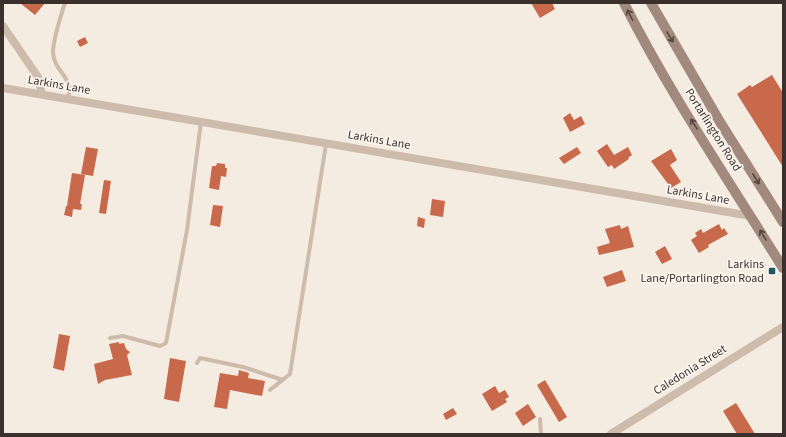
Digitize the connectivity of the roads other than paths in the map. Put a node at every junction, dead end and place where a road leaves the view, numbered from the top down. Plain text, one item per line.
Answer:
1 (65, 3) edge
2 (624, 3) edge
3 (651, 3) edge
4 (3, 26) edge
5 (3, 88) edge
6 (42, 94) junction
7 (68, 99) junction
8 (202, 122) junction
9 (326, 144) junction
10 (751, 216) junction
11 (783, 222) edge
12 (783, 268) edge
13 (783, 327) edge
14 (110, 338) dead end
15 (197, 363) dead end
16 (283, 380) junction
17 (270, 390) dead end
18 (540, 419) dead end
19 (541, 434) edge
20 (610, 434) edge

1 - 7 lane
10 -> 2 main road, Portarlington Road
3 -> 11 main road, Portarlington Road
4 - 6 street
5 - 6 street, Larkins Lane
6 - 7 street, Larkins Lane
7 - 8 street, Larkins Lane
8 - 9 street, Larkins Lane
8 - 14 lane
9 - 10 street, Larkins Lane
9 - 16 lane
12 -> 10 main road, Portarlington Road
13 - 20 street, Caledonia Street
15 - 16 lane
16 - 17 lane
18 - 19 lane

